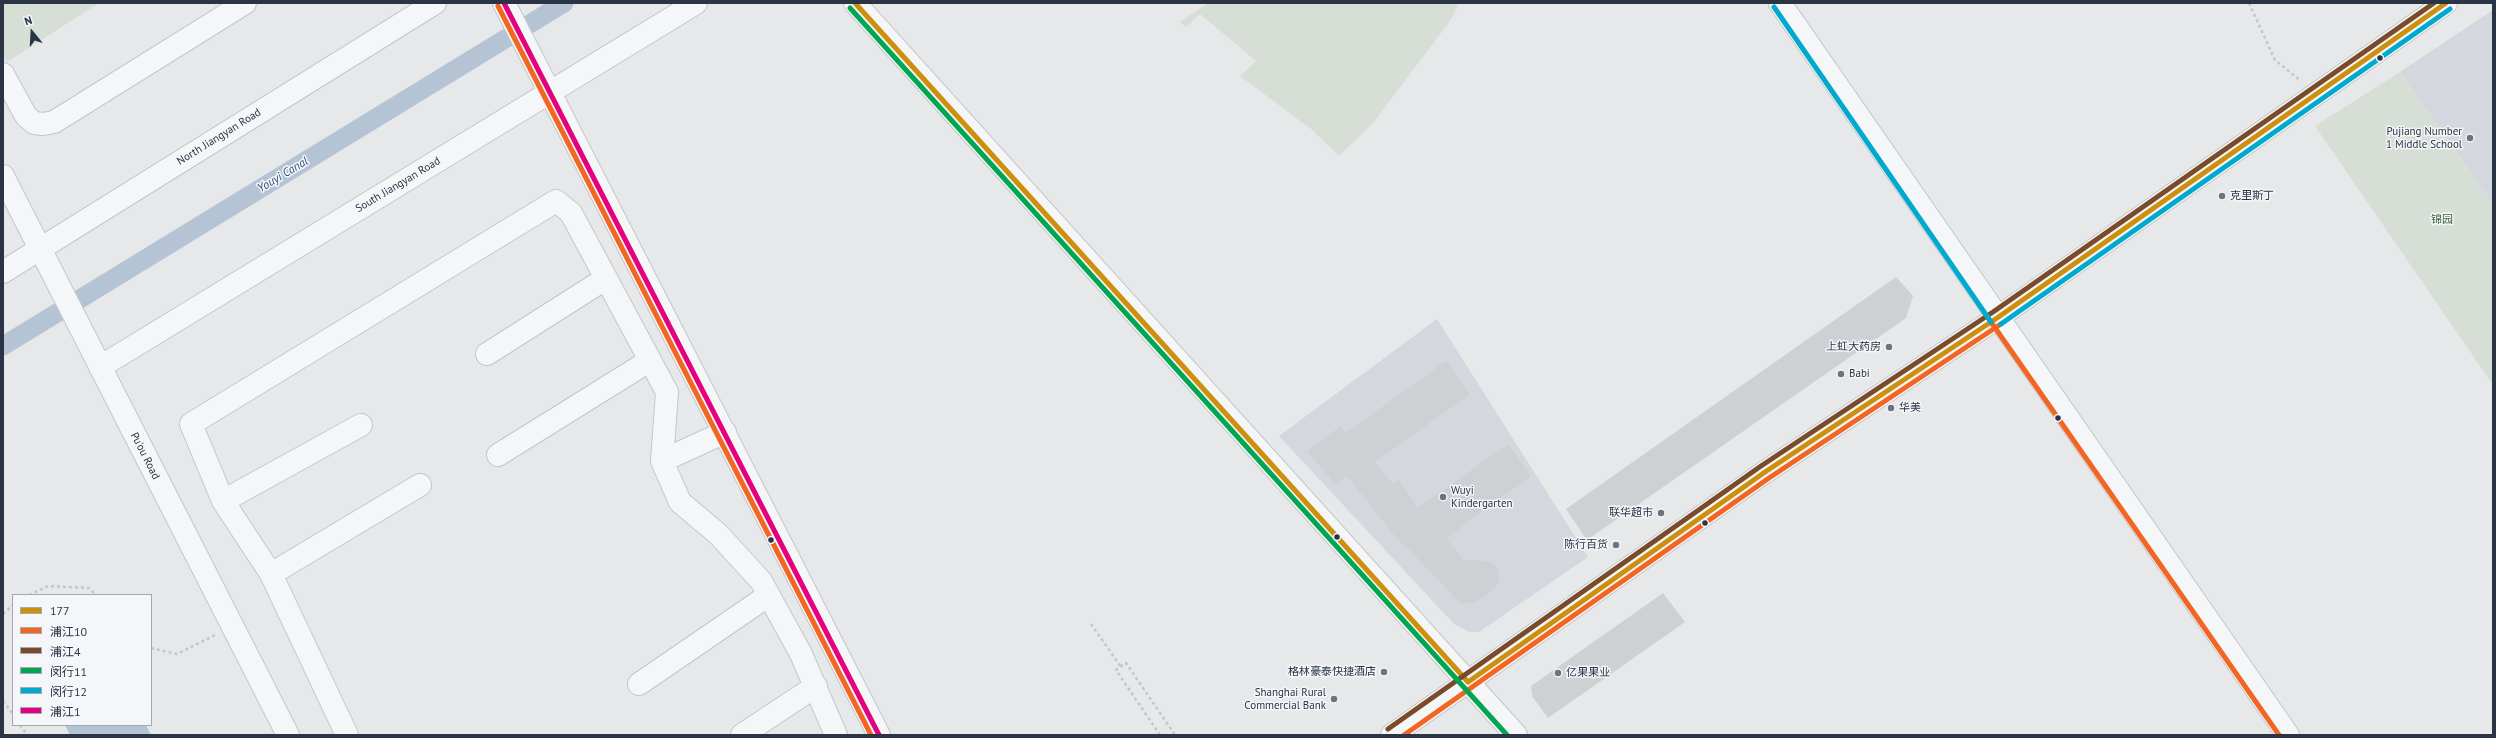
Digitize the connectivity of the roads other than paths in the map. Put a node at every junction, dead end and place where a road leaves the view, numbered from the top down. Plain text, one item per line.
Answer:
1 (245, 3) edge
2 (435, 3) edge
3 (504, 3) edge
4 (696, 3) edge
5 (855, 3) edge
6 (1780, 3) edge
7 (2446, 3) edge
8 (3, 74) edge
9 (550, 93) junction
10 (3, 176) edge
11 (40, 249) junction
12 (3, 272) edge
13 (605, 279) junction
14 (1997, 318) junction
15 (487, 354) dead end
16 (649, 361) junction
17 (100, 367) junction
18 (361, 425) dead end
19 (725, 432) junction
20 (498, 455) dead end
21 (662, 461) junction
22 (420, 485) dead end
23 (223, 501) junction
24 (271, 574) junction
25 (769, 595) junction
26 (1468, 682) junction
27 (640, 684) dead end
28 (816, 686) junction
29 (288, 735) edge
30 (347, 735) edge
31 (742, 735) edge
32 (836, 735) edge
33 (879, 735) edge
34 (1392, 735) edge
35 (1516, 735) edge
36 (2288, 735) edge

1 - 8 street
2 - 11 street, North Jiangyan Road
3 - 9 street
4 - 9 street, South Jiangyan Road
5 - 26 street
6 - 14 street
7 - 14 street
9 - 17 street, South Jiangyan Road
9 - 19 street
10 - 11 street, Pu'ou Road
11 - 12 street, North Jiangyan Road
11 - 17 street, Pu'ou Road
13 - 15 street
13 - 16 street
13 - 23 street
14 - 26 street
14 - 36 street
16 - 20 street
16 - 21 street
17 - 29 street, Pu'ou Road
18 - 23 street
19 - 21 street
19 - 33 street
21 - 25 street
22 - 24 street
23 - 24 street
24 - 30 street
25 - 27 street
25 - 28 street
26 - 34 street
26 - 35 street
28 - 31 street
28 - 32 street

